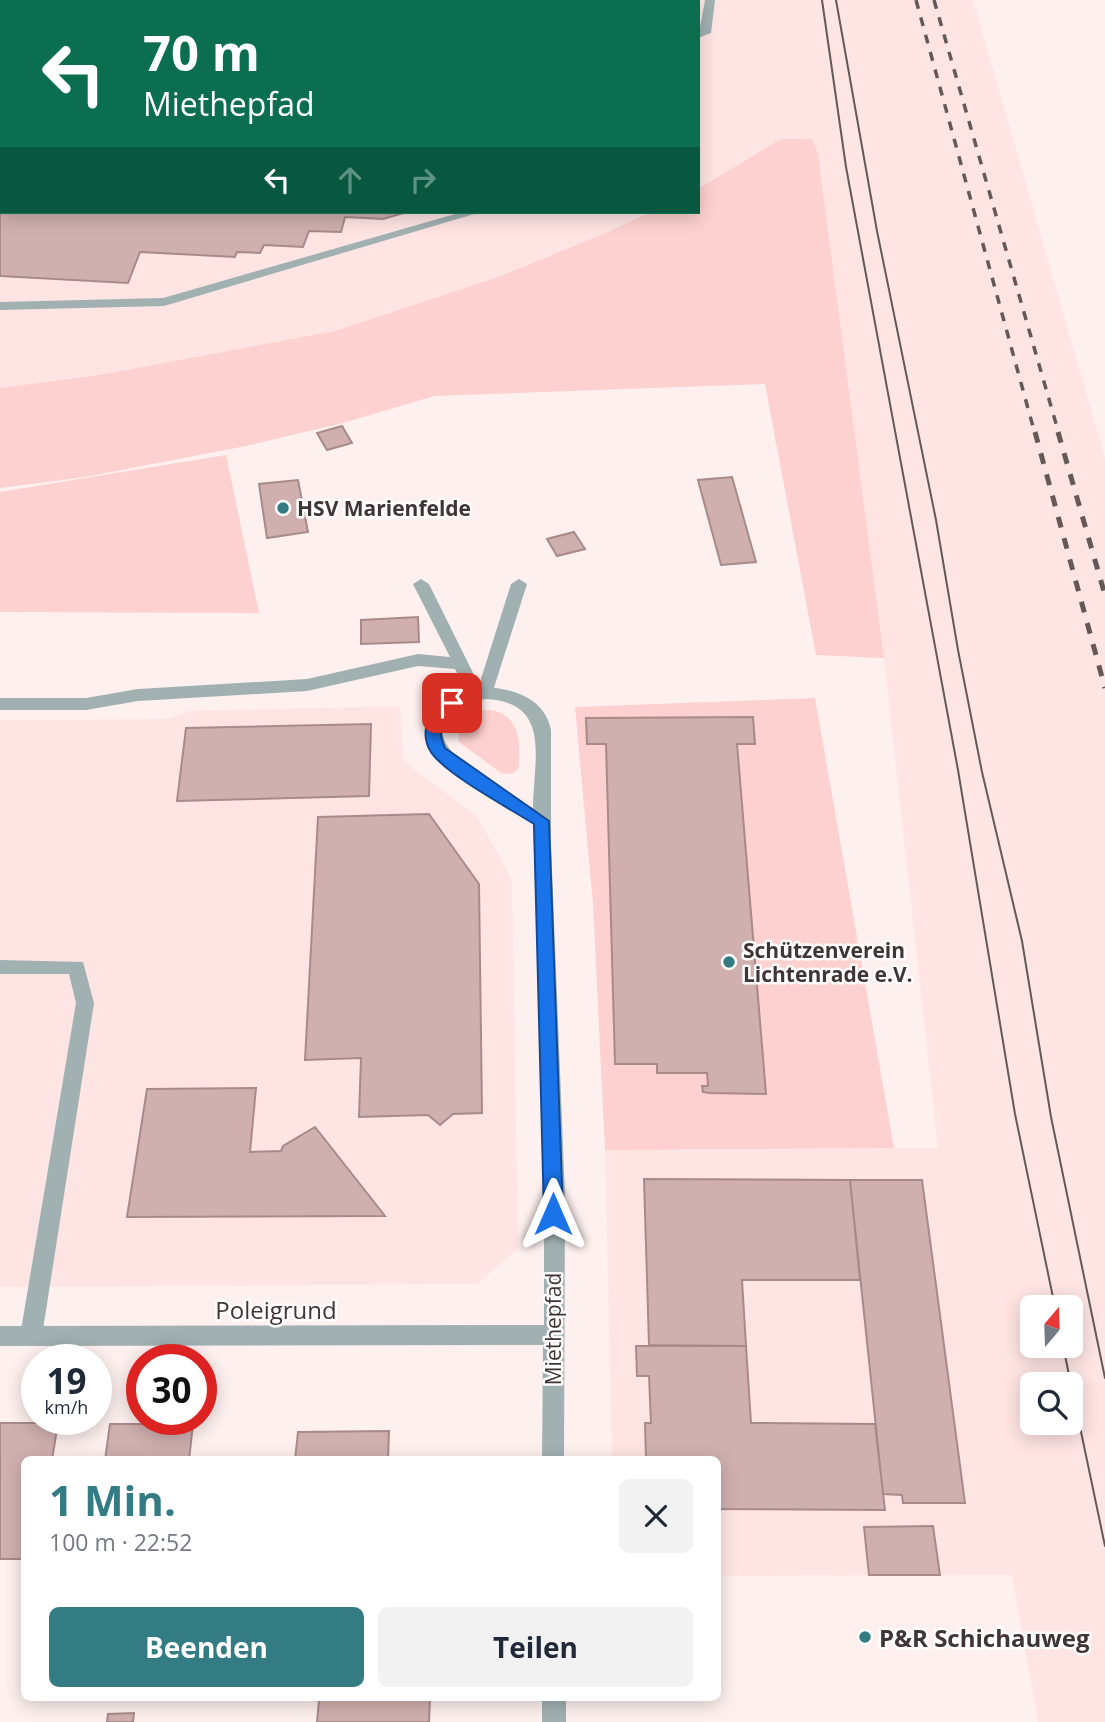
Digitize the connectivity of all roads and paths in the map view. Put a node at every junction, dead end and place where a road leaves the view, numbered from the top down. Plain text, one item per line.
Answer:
1 (710, 0) edge
2 (700, 34) edge
3 (468, 214) edge
4 (0, 306) edge
5 (421, 584) dead end
6 (519, 584) dead end
7 (462, 664) junction
8 (481, 693) junction
9 (0, 704) edge
10 (541, 821) junction
11 (0, 967) edge
12 (553, 1335) junction
13 (0, 1336) edge
14 (31, 1336) junction
15 (554, 1456) edge
16 (554, 1701) edge
17 (554, 1722) edge

1 - 2 street
3 - 4 street
5 - 7 street
6 - 8 street
7 - 8 street
7 - 9 street
8 - 10 street, Miethepfad
8 - 10 street
10 - 12 street, Miethepfad
11 - 14 street
12 - 14 street, Poleigrund
12 - 15 street, Miethepfad
13 - 14 street, Poleigrund
16 - 17 street

